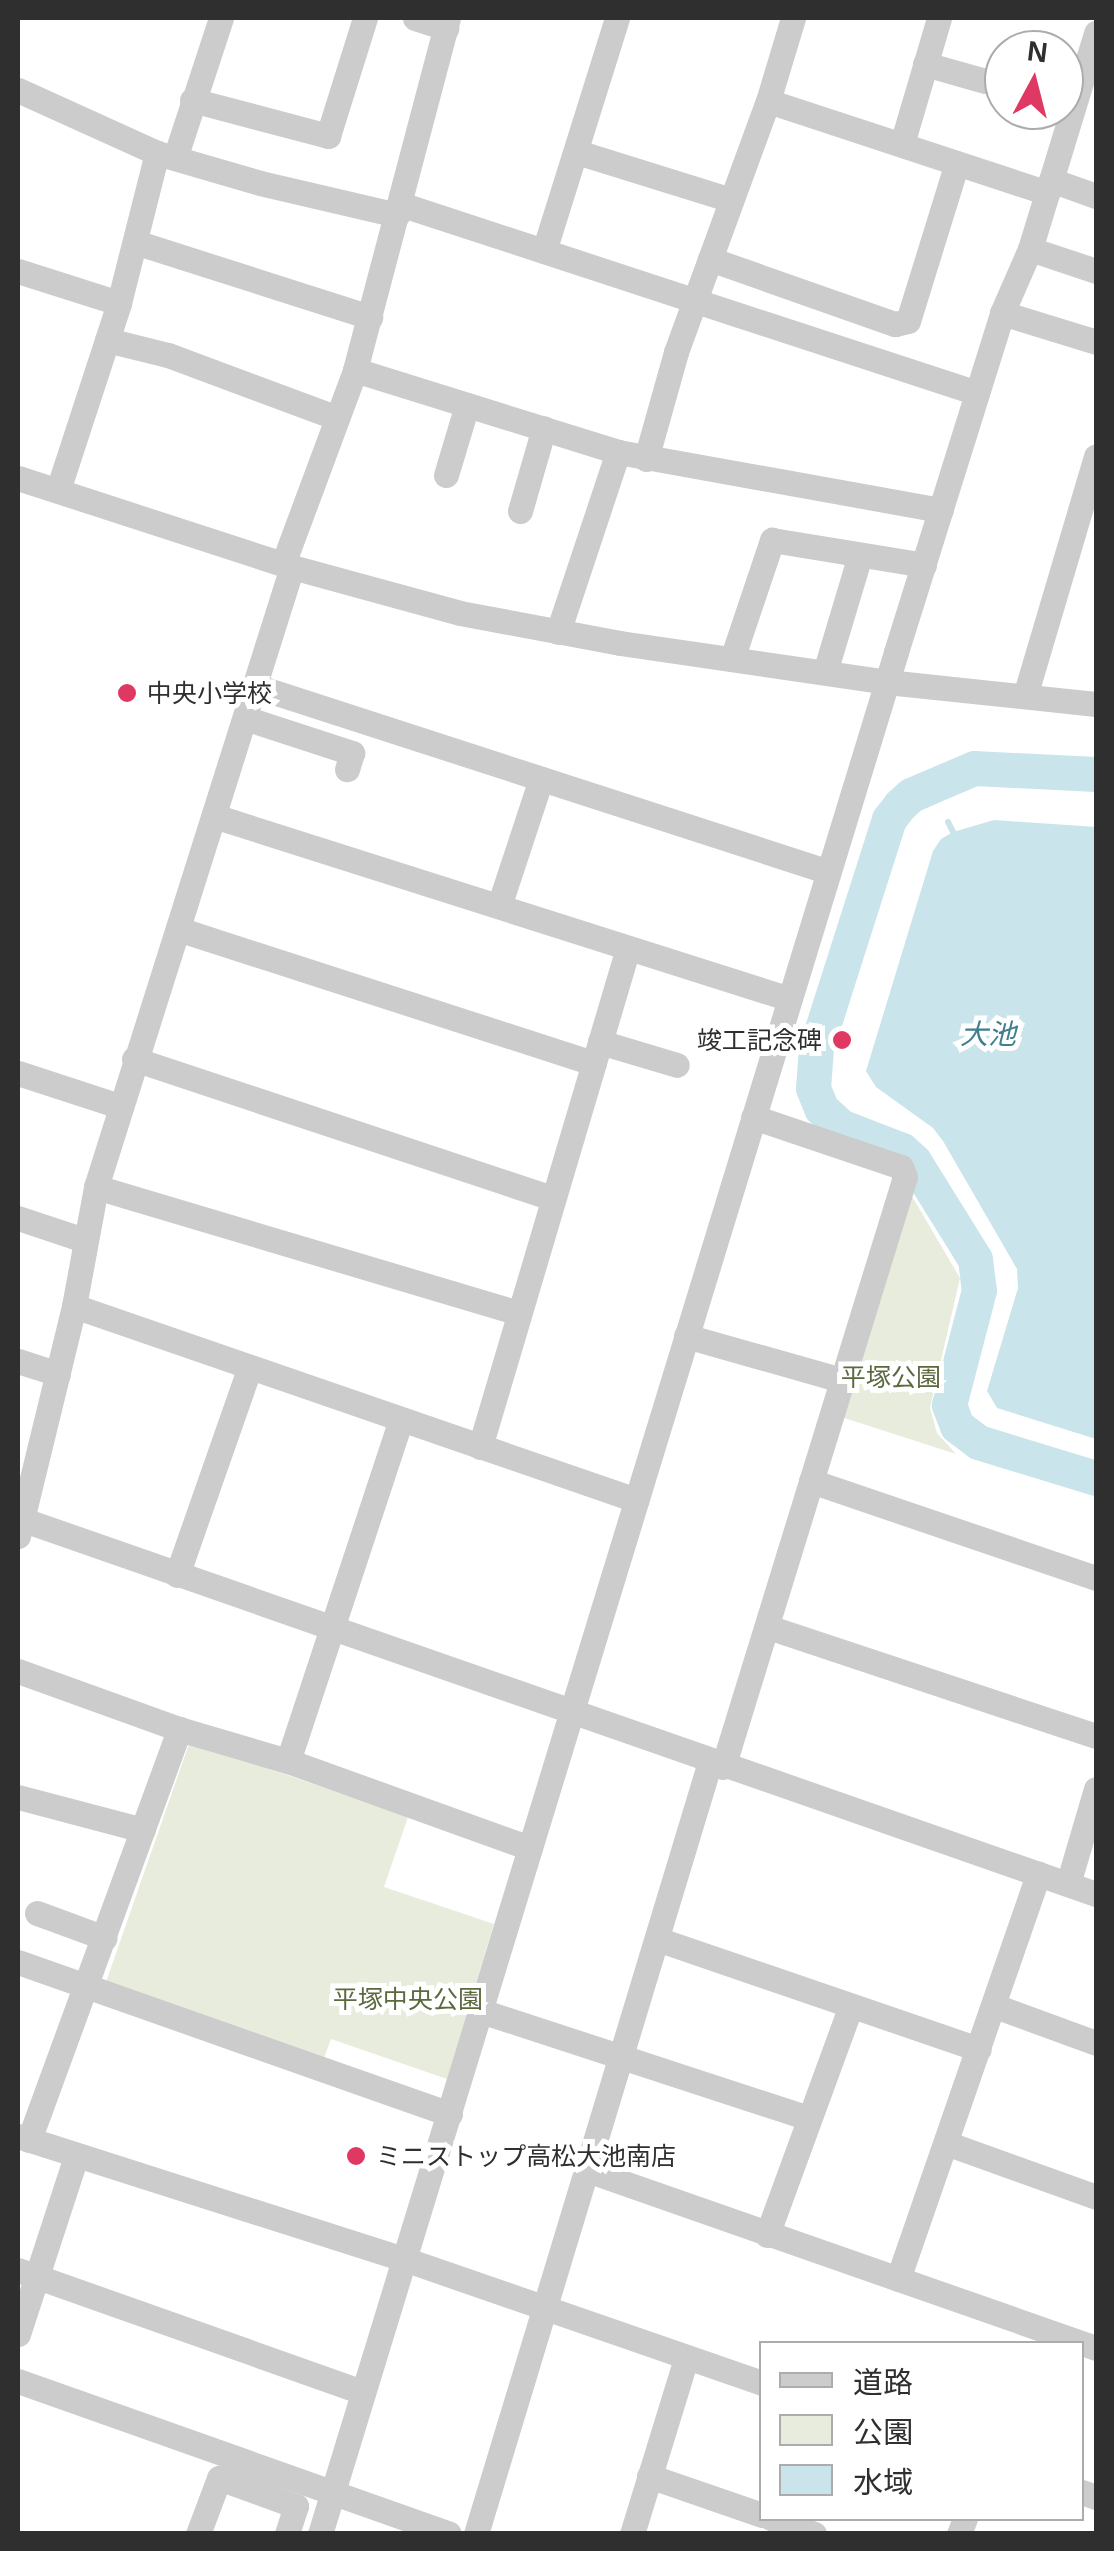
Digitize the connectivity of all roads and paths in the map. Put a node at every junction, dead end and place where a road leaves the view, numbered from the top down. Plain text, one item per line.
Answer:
1 (220, 18) edge
2 (365, 18) edge
3 (415, 18) edge
4 (617, 18) edge
5 (793, 18) edge
6 (939, 18) edge
7 (447, 23) edge
8 (1096, 33) edge
9 (925, 64) junction
10 (984, 81) edge
11 (18, 90) edge
12 (1088, 94) edge
13 (192, 100) junction
14 (768, 100) junction
15 (902, 144) junction
16 (577, 152) junction
17 (166, 155) junction
18 (957, 163) junction
19 (1049, 187) junction
20 (1096, 196) edge
21 (731, 200) junction
22 (398, 210) junction
23 (135, 242) junction
24 (1030, 249) junction
25 (544, 252) junction
26 (710, 258) junction
27 (18, 271) edge
28 (1096, 271) edge
29 (119, 303) junction
30 (693, 303) junction
31 (1002, 313) junction
32 (370, 317) junction
33 (107, 340) junction
34 (1096, 342) edge
35 (355, 370) junction
36 (977, 393) junction
37 (467, 404) junction
38 (337, 418) junction
39 (544, 428) junction
40 (618, 452) junction
41 (1096, 456) edge
42 (646, 458) junction
43 (446, 476) dead end
44 (18, 478) edge
45 (58, 490) junction
46 (940, 510) junction
47 (520, 511) dead end
48 (860, 555) junction
49 (924, 564) junction
50 (288, 566) junction
51 (558, 632) junction
52 (732, 659) junction
53 (825, 672) junction
54 (887, 682) junction
55 (255, 686) junction
56 (1025, 696) junction
57 (1096, 704) edge
58 (245, 718) junction
59 (347, 769) dead end
60 (541, 779) junction
61 (214, 816) junction
62 (829, 872) junction
63 (499, 906) junction
64 (178, 929) junction
65 (628, 948) junction
66 (790, 999) junction
67 (597, 1052) junction
68 (134, 1059) junction
69 (676, 1065) dead end
70 (18, 1074) edge
71 (119, 1106) junction
72 (754, 1117) junction
73 (96, 1186) junction
74 (553, 1198) junction
75 (18, 1218) edge
76 (84, 1240) junction
77 (74, 1306) junction
78 (518, 1313) junction
79 (686, 1336) junction
80 (18, 1361) edge
81 (250, 1367) junction
82 (58, 1374) junction
83 (842, 1380) junction
84 (401, 1420) junction
85 (480, 1448) junction
86 (811, 1480) junction
87 (636, 1500) junction
88 (19, 1524) edge
89 (177, 1575) junction
90 (1096, 1578) edge
91 (768, 1627) junction
92 (334, 1632) junction
93 (18, 1670) edge
94 (571, 1714) junction
95 (179, 1730) junction
96 (1096, 1736) edge
97 (288, 1760) junction
98 (717, 1764) junction
99 (1096, 1790) edge
100 (18, 1796) edge
101 (143, 1830) junction
102 (530, 1848) junction
103 (1038, 1874) junction
104 (1068, 1884) junction
105 (1096, 1894) edge
106 (37, 1912) dead end
107 (105, 1938) junction
108 (657, 1939) junction
109 (18, 1962) edge
110 (88, 1987) junction
111 (850, 2006) junction
112 (994, 2006) junction
113 (481, 2011) junction
114 (1096, 2043) edge
115 (979, 2049) junction
116 (621, 2058) junction
117 (450, 2114) junction
118 (809, 2118) junction
119 (23, 2138) edge
120 (946, 2143) junction
121 (76, 2157) junction
122 (587, 2170) junction
123 (1096, 2197) edge
124 (767, 2235) junction
125 (404, 2260) junction
126 (27, 2274) edge
127 (898, 2279) junction
128 (545, 2307) junction
129 (18, 2334) edge
130 (1031, 2335) edge
131 (1061, 2341) edge
132 (686, 2358) junction
133 (18, 2381) edge
134 (759, 2382) edge
135 (363, 2392) junction
136 (649, 2476) junction
137 (332, 2494) junction
138 (759, 2514) edge
139 (779, 2521) edge
140 (198, 2534) edge
141 (287, 2534) edge
142 (320, 2534) edge
143 (448, 2534) edge
144 (476, 2534) edge
145 (632, 2534) edge
146 (814, 2534) edge

1 - 13 street
2 - 13 street
3 - 7 street
4 - 16 street
5 - 14 street
6 - 9 street
7 - 22 street
8 - 12 street
9 - 10 street
9 - 15 street
11 - 17 street
12 - 19 street
13 - 17 street
14 - 15 street
14 - 21 street
15 - 18 street
16 - 21 street
16 - 25 street
17 - 22 street
17 - 23 street
18 - 19 street
18 - 26 street
19 - 20 street
19 - 24 street
21 - 26 street
22 - 25 street
22 - 32 street
23 - 29 street
23 - 32 street
24 - 28 street
24 - 31 street
25 - 30 street
26 - 30 street
27 - 29 street
29 - 33 street
30 - 36 street
30 - 42 street
31 - 34 street
31 - 36 street
32 - 35 street
33 - 38 street
33 - 45 street
35 - 37 street
35 - 38 street
36 - 46 street
37 - 39 street
37 - 43 street
38 - 50 street
39 - 40 street
39 - 47 street
40 - 42 street
40 - 51 street
41 - 56 street
42 - 46 street
44 - 45 street
45 - 50 street
46 - 49 street
48 - 49 street
48 - 52 street
48 - 53 street
49 - 54 street
50 - 51 street
50 - 55 street
51 - 52 street
52 - 53 street
53 - 54 street
54 - 56 street
54 - 62 street
55 - 58 street
55 - 60 street
56 - 57 street
58 - 59 street
58 - 61 street
60 - 62 street
60 - 63 street
61 - 63 street
61 - 64 street
62 - 66 street
63 - 65 street
64 - 67 street
64 - 68 street
65 - 66 street
65 - 67 street
66 - 72 street
67 - 69 street
67 - 74 street
68 - 71 street
68 - 74 street
70 - 71 street
71 - 73 street
72 - 79 street
72 - 83 street
73 - 76 street
73 - 78 street
74 - 78 street
75 - 76 street
76 - 77 street
77 - 81 street
77 - 82 street
78 - 85 street
79 - 83 street
79 - 87 street
80 - 82 street
81 - 84 street
81 - 89 street
82 - 88 street
83 - 86 street
84 - 85 street
84 - 92 street
85 - 87 street
86 - 90 street
86 - 91 street
87 - 94 street
88 - 89 street
89 - 92 street
91 - 96 street
91 - 98 street
92 - 94 street
92 - 97 street
93 - 95 street
94 - 98 street
94 - 102 street
95 - 97 street
95 - 101 street
97 - 102 street
98 - 103 street
98 - 108 street
99 - 104 street
100 - 101 street
101 - 107 street
102 - 113 street
103 - 104 street
103 - 112 street
104 - 105 street
106 - 107 street
107 - 110 street
108 - 111 street
108 - 116 street
109 - 110 street
110 - 117 street
110 - 119 street
111 - 115 street
111 - 118 street
112 - 114 street
112 - 115 street
113 - 116 street
113 - 117 street
115 - 120 street
116 - 118 street
116 - 122 street
117 - 125 street
118 - 124 street
119 - 121 street
120 - 123 street
120 - 127 street
121 - 125 street
121 - 126 street
122 - 124 street
122 - 128 street
124 - 127 street
125 - 128 street
125 - 135 street
126 - 129 street
126 - 135 street
127 - 130 street
128 - 132 street
128 - 144 street
130 - 131 street
132 - 134 street
132 - 136 street
133 - 137 street
135 - 137 street
136 - 138 street
136 - 145 street
137 - 142 street
137 - 143 street
139 - 146 street
140 - 141 street

